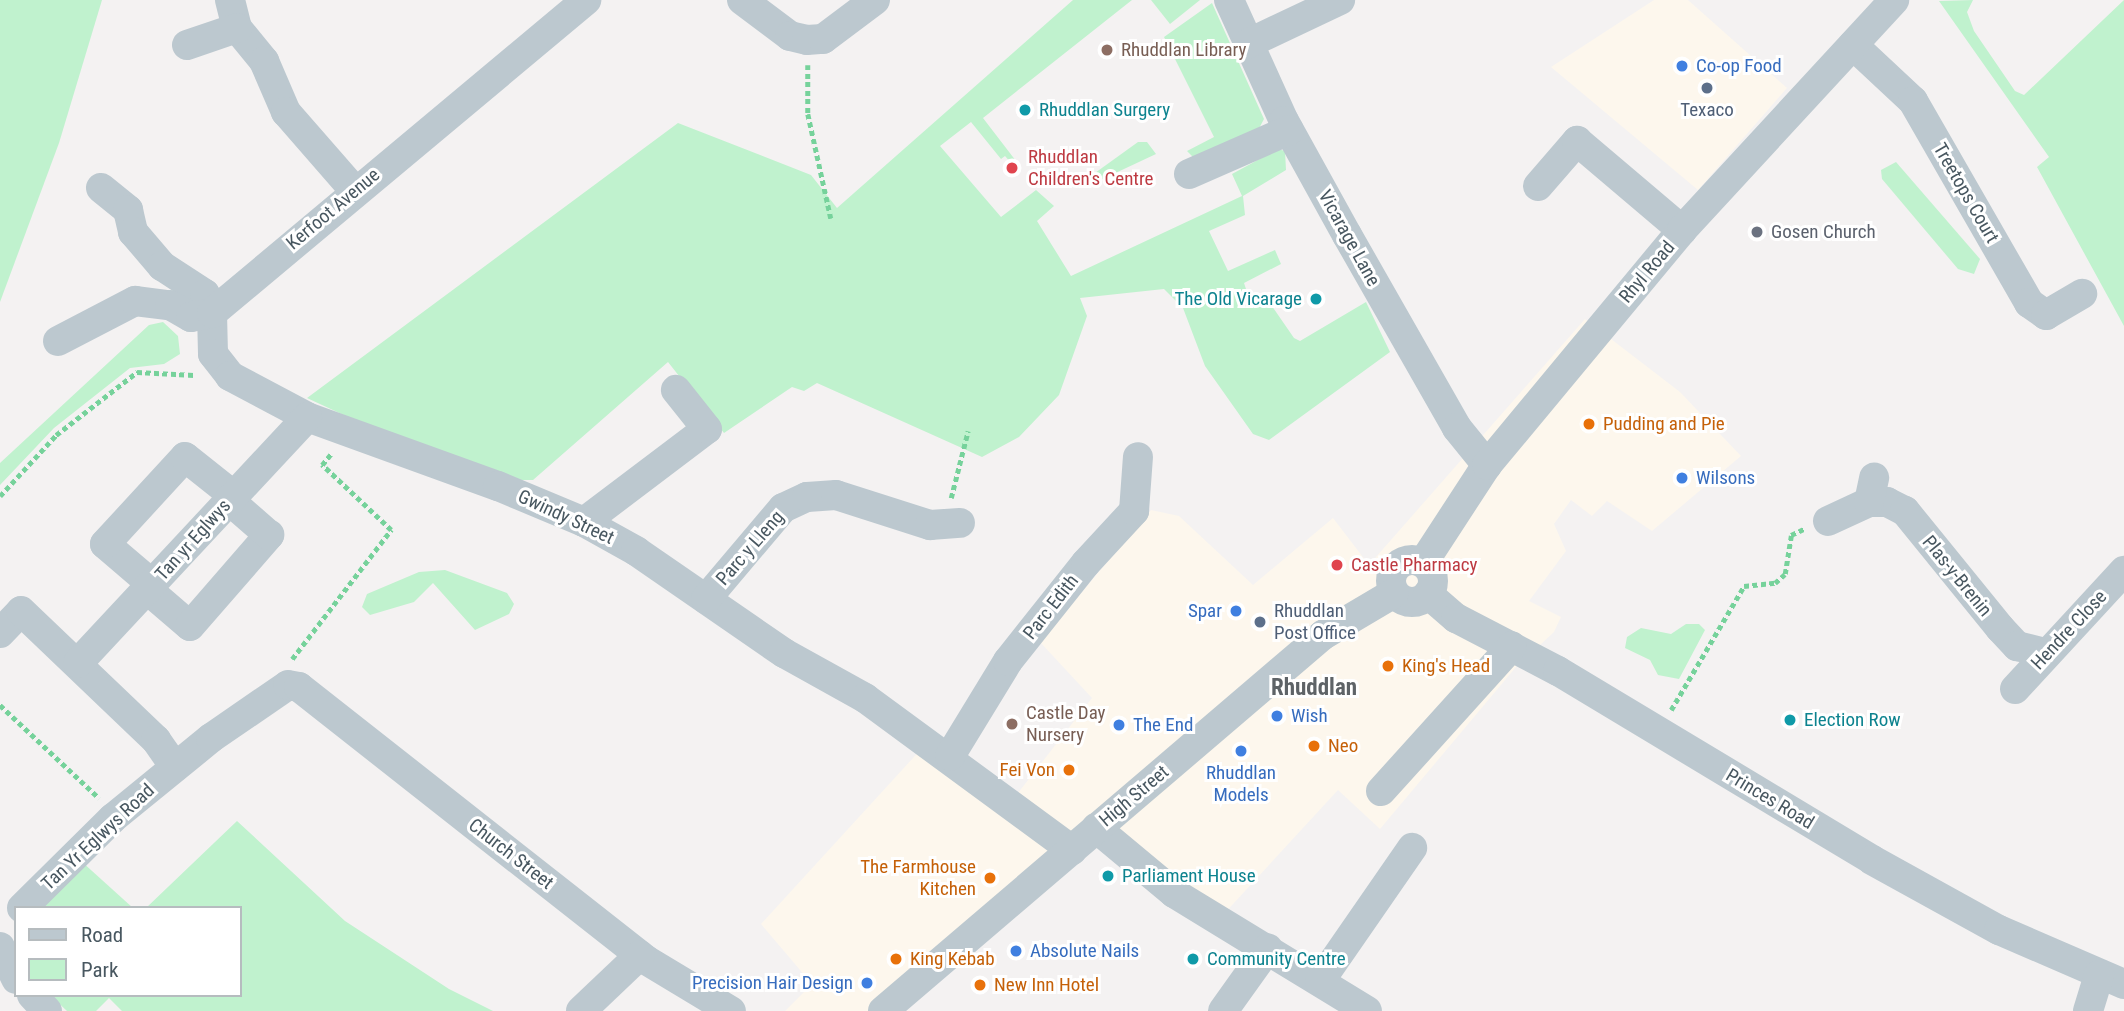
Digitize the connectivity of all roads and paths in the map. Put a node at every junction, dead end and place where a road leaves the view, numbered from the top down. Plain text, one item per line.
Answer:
1 (586, 0) edge
2 (741, 0) edge
3 (875, 0) edge
4 (1229, 0) edge
5 (1340, 0) edge
6 (1894, 0) edge
7 (233, 14) edge
8 (807, 40) junction
9 (1247, 44) junction
10 (1853, 45) junction
11 (187, 46) dead end
12 (1289, 130) junction
13 (1189, 174) dead end
14 (1538, 186) dead end
15 (101, 188) dead end
16 (354, 190) junction
17 (831, 219) dead end
18 (1682, 230) junction
19 (2082, 294) dead end
20 (212, 313) junction
21 (58, 341) dead end
22 (230, 376) junction
23 (676, 390) dead end
24 (307, 416) junction
25 (968, 431) dead end
26 (351, 433) junction
27 (1138, 457) dead end
28 (1487, 465) junction
29 (0, 496) edge
30 (231, 497) junction
31 (1828, 521) joint
32 (584, 522) junction
33 (960, 523) joint
34 (1423, 563) junction
35 (2124, 571) edge
36 (150, 588) junction
37 (1394, 593) junction
38 (1428, 594) junction
39 (706, 599) junction
40 (0, 633) edge
41 (1512, 646) junction
42 (2046, 653) junction
43 (78, 663) junction
44 (293, 686) junction
45 (2015, 689) dead end
46 (0, 705) edge
47 (1658, 733) junction
48 (950, 756) junction
49 (175, 767) junction
50 (1381, 791) dead end
51 (117, 815) junction
52 (1096, 828) junction
53 (1412, 848) dead end
54 (1072, 850) junction
55 (24, 906) edge
56 (14, 918) edge
57 (0, 945) edge
58 (1268, 948) junction
59 (640, 955) junction
60 (14, 975) edge
61 (2111, 979) edge
62 (1320, 981) junction
63 (34, 997) edge
64 (47, 1011) edge
65 (581, 1011) edge
66 (731, 1011) edge
67 (883, 1011) edge
68 (1223, 1011) edge
69 (1367, 1011) edge
70 (2088, 1011) edge

1 - 16 street, Kerfoot Avenue
2 - 8 street
3 - 8 street
4 - 9 street, Vicarage Lane
5 - 9 street
6 - 10 street, Rhyl Road
7 - 11 street
7 - 16 street
8 - 17 path
9 - 12 street, Vicarage Lane
10 - 18 street, Rhyl Road
10 - 19 street, Treetops Court
12 - 13 street
12 - 28 street, Vicarage Lane
14 - 18 street
15 - 20 street
16 - 20 street, Kerfoot Avenue
18 - 28 street, Rhyl Road
20 - 21 street
20 - 22 street
22 - 24 street, Gwindy Street
22 - 29 path
23 - 32 street
24 - 26 street, Gwindy Street
24 - 30 street, Tan yr Eglwys
25 - 33 path
26 - 32 street, Gwindy Street
26 - 44 path
27 - 48 street, Parc Edith
28 - 34 street, Rhyl Road
30 - 36 street, Tan yr Eglwys
30 - 36 street
30 - 36 street
31 - 42 street, Plas-y-Brenin
31 - 47 path
32 - 39 street, Gwindy Street
33 - 39 street, Parc y Lleng
34 - 37 street
34 - 38 street
35 - 42 street, Hendre Close
36 - 43 street, Tan yr Eglwys
37 - 38 street
37 - 52 street, High Street
38 - 41 street, Princes Road
39 - 48 street, Gwindy Street
40 - 43 street
41 - 47 street, Princes Road
41 - 50 street
42 - 45 street, Hendre Close
43 - 49 street
44 - 49 street
44 - 59 street, Church Street
46 - 51 path
47 - 61 street, Princes Road
48 - 54 street, Gwindy Street
49 - 51 street, Tan Yr Eglwys Road
51 - 55 street, Tan Yr Eglwys Road
52 - 54 street, High Street
52 - 58 street
53 - 62 street
54 - 67 street, High Street
56 - 57 street
57 - 60 street
58 - 62 street
58 - 68 street
59 - 65 street
59 - 66 street, Church Street
61 - 70 street
62 - 69 street
63 - 64 street

